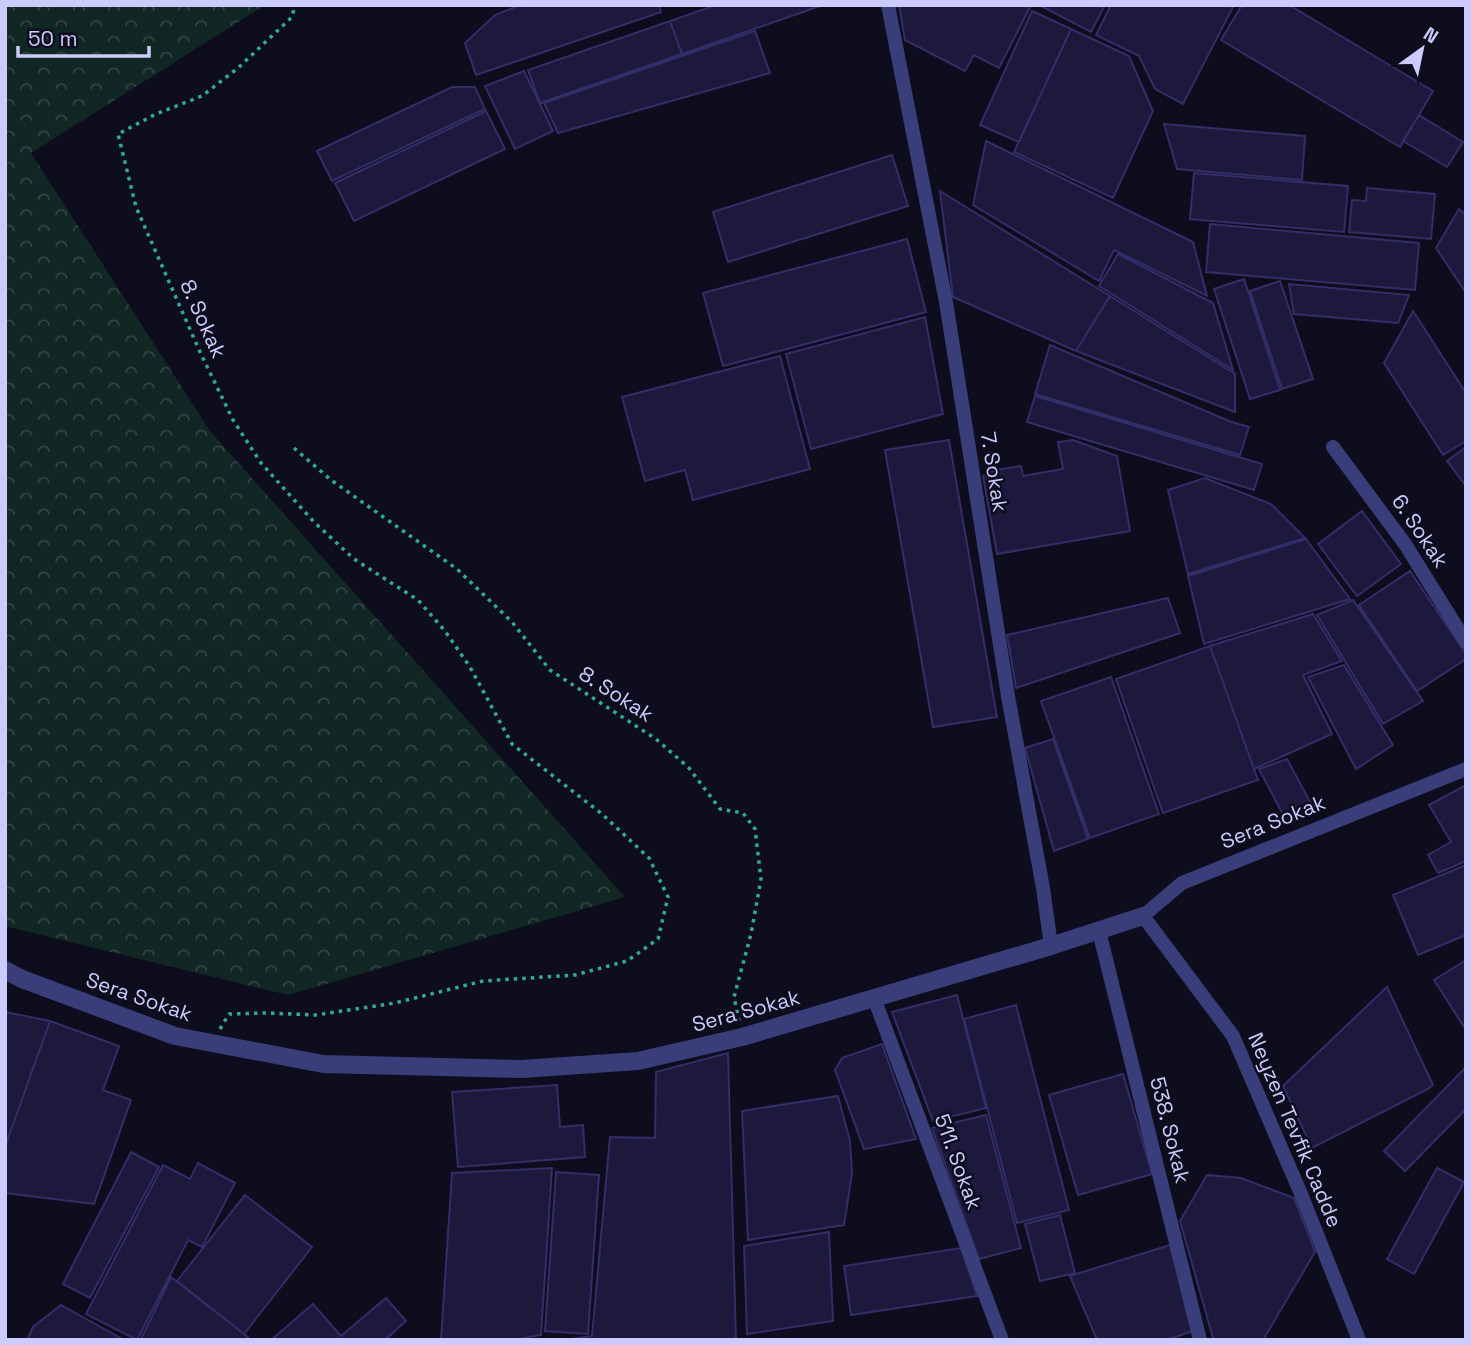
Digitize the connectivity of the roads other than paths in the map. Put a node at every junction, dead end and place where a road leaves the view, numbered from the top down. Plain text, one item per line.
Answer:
1 (888, 5) edge
2 (1333, 447) dead end
3 (1466, 642) edge
4 (1466, 769) edge
5 (1143, 916) junction
6 (1099, 931) junction
7 (1051, 946) junction
8 (5, 970) edge
9 (874, 998) junction
10 (1002, 1340) edge
11 (1200, 1340) edge
12 (1359, 1340) edge

1 - 7 street, 7. Sokak
2 - 3 street, 6. Sokak
4 - 5 street, Sera Sokak
5 - 6 street, Sera Sokak
5 - 12 street, Neyzen Tevfik Cadde
6 - 7 street, Sera Sokak
6 - 11 street, 538. Sokak
7 - 9 street, Sera Sokak
8 - 9 street, Sera Sokak
9 - 10 street, 511. Sokak

